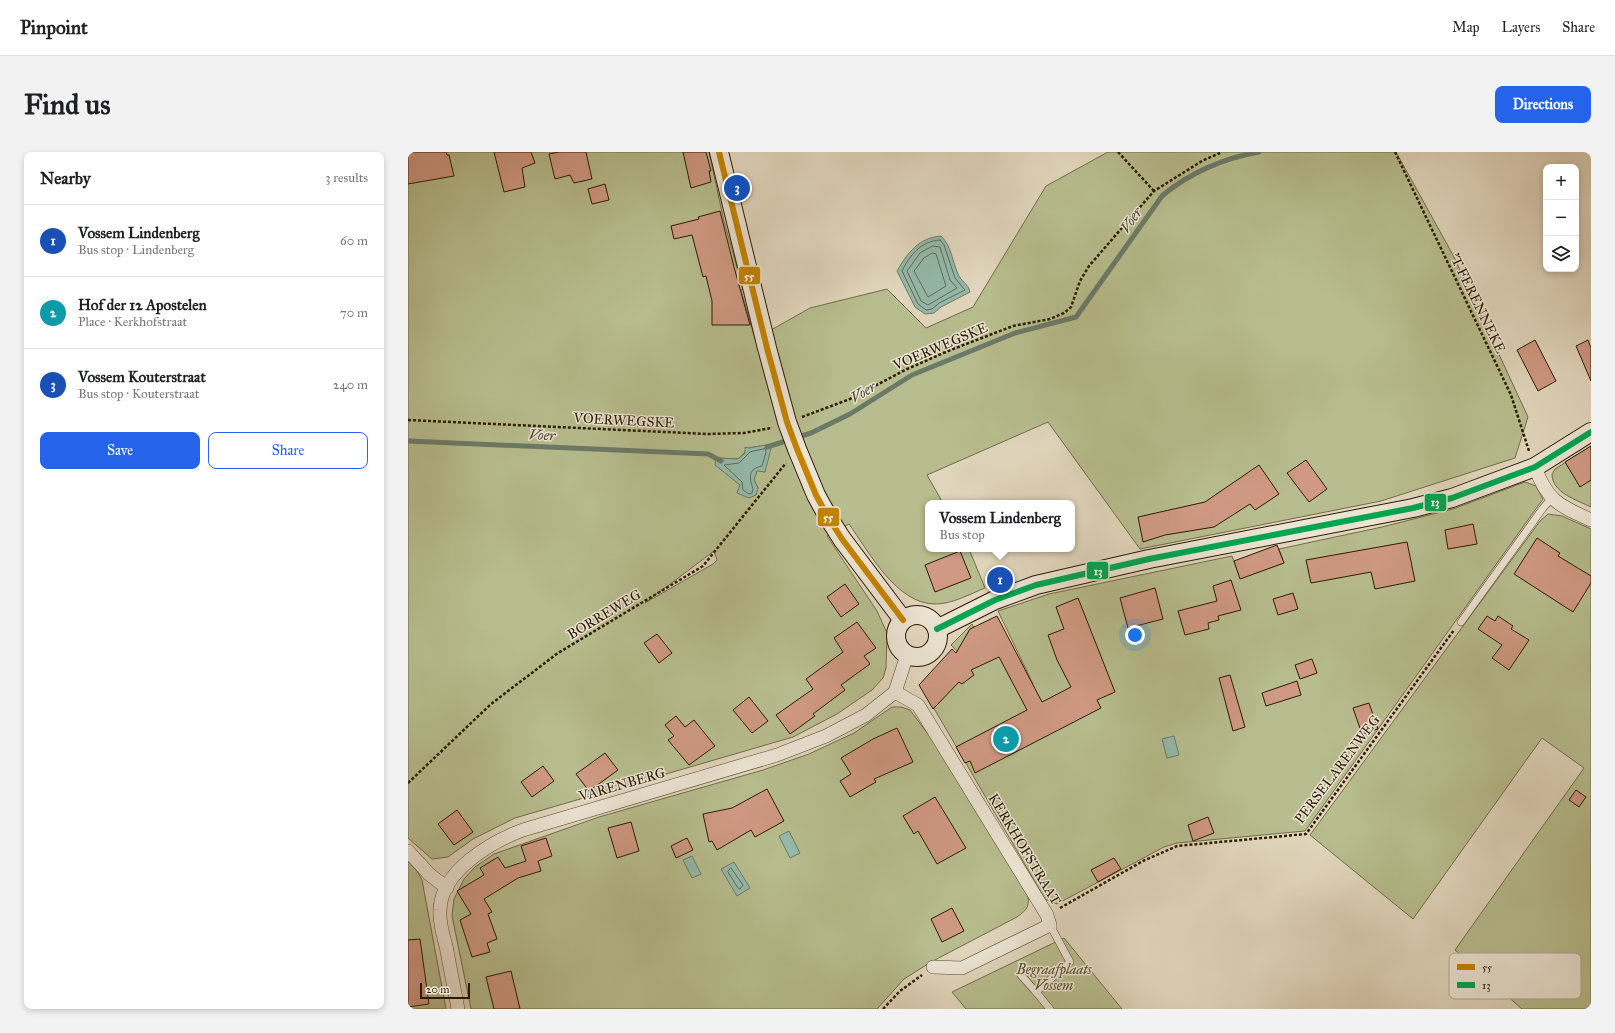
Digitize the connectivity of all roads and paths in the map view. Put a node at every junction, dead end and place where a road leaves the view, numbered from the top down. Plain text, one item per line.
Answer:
1 (719, 152) edge
2 (1118, 152) edge
3 (1222, 152) edge
4 (1395, 152) edge
5 (1154, 191) junction
6 (408, 420) edge
7 (788, 425) junction
8 (1591, 432) edge
9 (797, 451) junction
10 (1535, 467) junction
11 (1552, 498) junction
12 (1591, 520) edge
13 (903, 620) junction
14 (1461, 622) joint
15 (937, 629) junction
16 (907, 655) junction
17 (895, 692) junction
18 (408, 783) edge
19 (408, 851) edge
20 (447, 888) junction
21 (1049, 920) junction
22 (933, 967) joint
23 (1020, 974) dead end
24 (1036, 992) junction
25 (458, 1009) edge
26 (883, 1009) edge
27 (1050, 1009) edge

1 - 7 street
2 - 5 path
3 - 5 path, VOERWEGSKE
4 - 10 path, 'T FERENNEKE
5 - 7 path, VOERWEGSKE
6 - 7 path, VOERWEGSKE
7 - 9 street
8 - 10 street
9 - 13 street
9 - 18 path, BORREWEG
10 - 11 street
10 - 15 street
11 - 12 street
11 - 14 lane
13 - 15 street
13 - 16 street
14 - 21 path, PERSELARENWEG
15 - 16 street
16 - 17 street
17 - 20 street, VARENBERG
17 - 21 street, KERKHOFSTRAAT
19 - 20 street
20 - 25 street, VARENBERG
21 - 22 street, KERKHOFSTRAAT
21 - 24 lane
22 - 26 path
23 - 24 lane
24 - 27 lane

